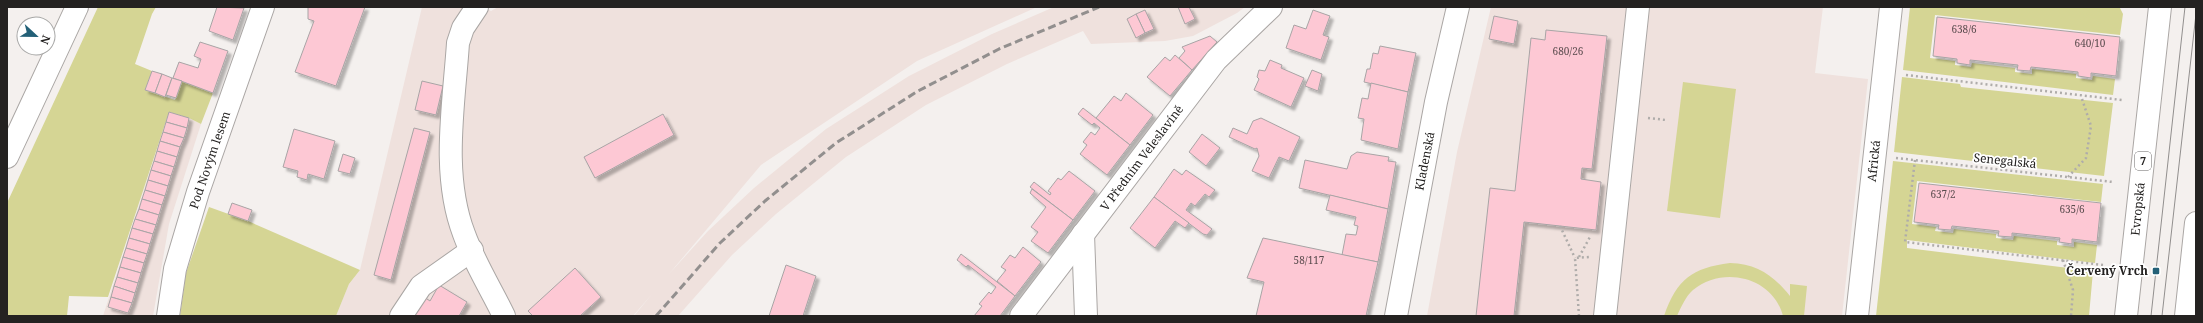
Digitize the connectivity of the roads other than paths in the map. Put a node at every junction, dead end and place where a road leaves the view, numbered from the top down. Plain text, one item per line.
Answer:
1 (77, 7) edge
2 (263, 7) edge
3 (477, 7) edge
4 (1271, 7) edge
5 (1458, 7) edge
6 (1638, 7) edge
7 (1891, 7) edge
8 (2160, 7) edge
9 (7, 157) edge
10 (2196, 223) edge
11 (1083, 234) junction
12 (472, 250) junction
13 (168, 316) edge
14 (401, 316) edge
15 (504, 316) edge
16 (1021, 316) edge
17 (1086, 316) edge
18 (1396, 316) edge
19 (1605, 316) edge
20 (1857, 316) edge
21 (2126, 316) edge
22 (2186, 316) edge

1 - 9 street
2 - 13 street, Pod Novým lesem
3 - 12 street
4 - 11 street, V Předním Veleslavíně
5 - 18 street, Kladenská
6 - 19 street
7 - 20 street, Africká
8 - 21 street, Evropská / 7
10 - 22 street
11 - 16 street, V Předním Veleslavíně
11 - 17 street
12 - 14 street
12 - 15 street

